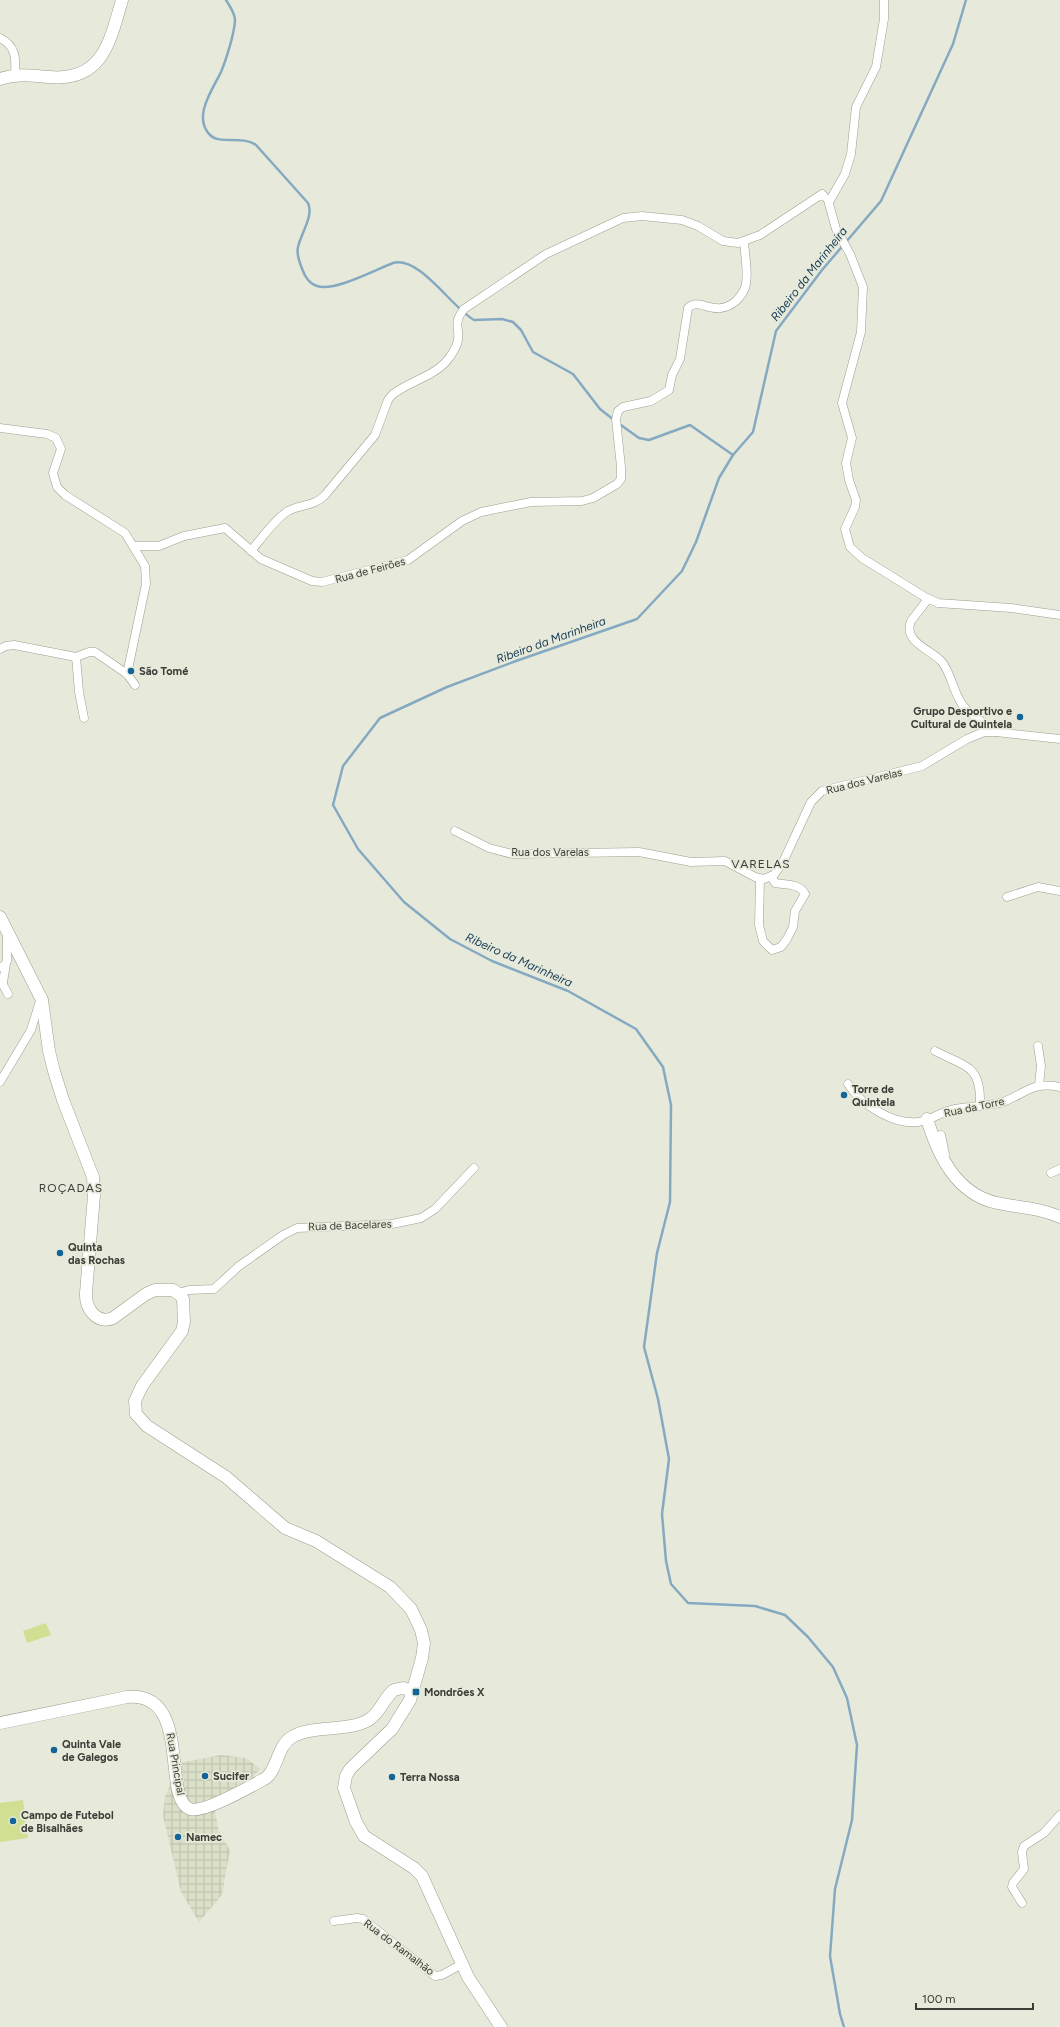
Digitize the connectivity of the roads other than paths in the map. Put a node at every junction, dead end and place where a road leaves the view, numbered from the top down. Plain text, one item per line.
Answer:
1 (122, 0) edge
2 (884, 0) edge
3 (0, 38) edge
4 (15, 75) junction
5 (0, 79) edge
6 (829, 202) junction
7 (744, 242) junction
8 (0, 428) edge
9 (134, 546) junction
10 (251, 551) junction
11 (928, 599) junction
12 (1060, 615) edge
13 (0, 649) edge
14 (76, 657) junction
15 (126, 674) junction
16 (135, 685) dead end
17 (84, 718) dead end
18 (996, 732) junction
19 (1060, 739) edge
20 (455, 831) dead end
21 (771, 876) junction
22 (760, 879) junction
23 (1060, 891) edge
24 (1007, 897) dead end
25 (0, 918) edge
26 (7, 932) junction
27 (3, 965) edge
28 (2, 981) edge
29 (8, 994) dead end
30 (41, 998) junction
31 (1038, 1046) dead end
32 (935, 1050) dead end
33 (0, 1082) edge
34 (848, 1084) dead end
35 (1039, 1085) junction
36 (1060, 1087) edge
37 (980, 1104) junction
38 (927, 1119) junction
39 (941, 1135) dead end
40 (474, 1168) dead end
41 (1060, 1169) edge
42 (1051, 1173) dead end
43 (969, 1189) junction
44 (1060, 1217) edge
45 (179, 1293) junction
46 (413, 1691) junction
47 (0, 1723) edge
48 (1060, 1816) edge
49 (1022, 1903) dead end
50 (334, 1921) dead end
51 (462, 1964) junction
52 (502, 2027) edge

1 - 4 main road
2 - 6 street
3 - 4 street
4 - 5 main road
6 - 7 street
6 - 11 street
7 - 10 street
7 - 10 street, Rua de Feirões
8 - 9 street
9 - 10 street, Rua de Feirões
9 - 15 street
11 - 12 street
11 - 18 street
13 - 14 street
14 - 15 street
14 - 17 street
15 - 16 street
18 - 19 street, Rua dos Varelas
18 - 21 street, Rua dos Varelas
20 - 22 street, Rua dos Varelas
21 - 22 street
21 - 22 street
23 - 24 street
25 - 26 main road
26 - 27 street
26 - 30 main road
27 - 28 street
28 - 29 street
30 - 33 street
30 - 45 main road
31 - 35 street
32 - 37 street
34 - 38 street, Rua da Torre
35 - 36 street
35 - 37 street, Rua da Torre
37 - 38 street, Rua da Torre
38 - 43 main road
39 - 43 street
40 - 45 street, Rua de Bacelares
41 - 42 street
43 - 44 main road
45 - 46 main road
46 - 47 main road, Rua Principal
46 - 51 main road
48 - 49 street
50 - 51 street, Rua do Ramalhão
51 - 52 main road

